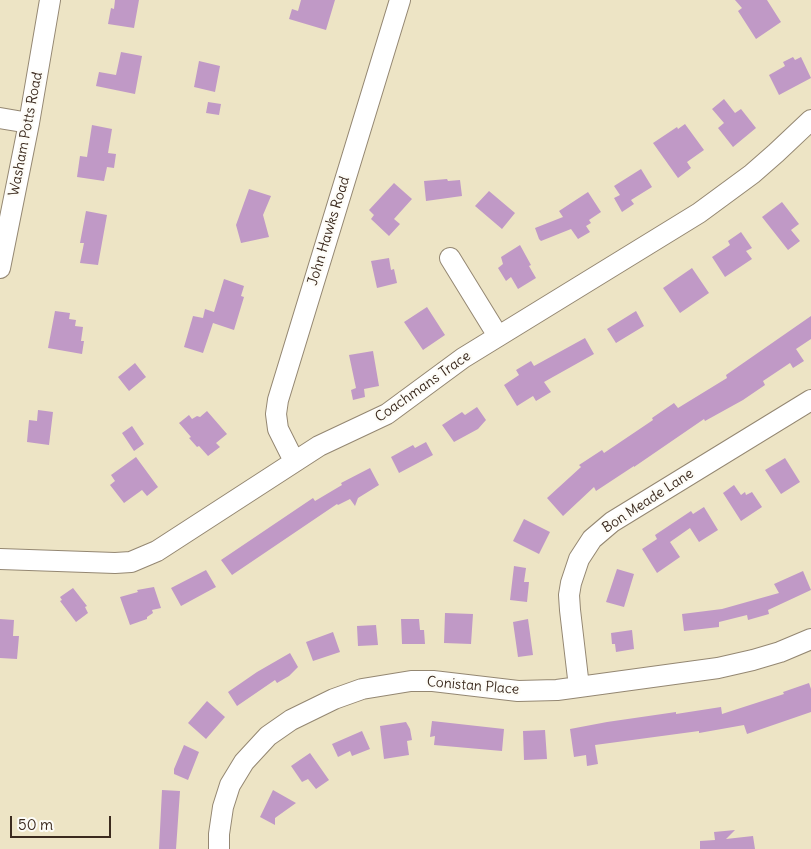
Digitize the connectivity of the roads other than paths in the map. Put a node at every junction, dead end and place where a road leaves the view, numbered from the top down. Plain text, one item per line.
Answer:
1 (50, 0) edge
2 (400, 0) edge
3 (0, 118) edge
4 (811, 120) edge
5 (29, 123) junction
6 (450, 258) dead end
7 (0, 268) edge
8 (498, 336) junction
9 (811, 400) edge
10 (294, 461) junction
11 (0, 559) edge
12 (811, 639) edge
13 (579, 687) junction
14 (219, 849) edge

1 - 5 street, Washam Potts Road
2 - 10 street, John Hawks Road
3 - 5 street
4 - 8 street, Coachmans Trace
5 - 7 street, Washam Potts Road
6 - 8 street
8 - 10 street, Coachmans Trace
9 - 13 street, Bon Meade Lane
10 - 11 street, Coachmans Trace
12 - 13 street, Conistan Place
13 - 14 street, Conistan Place

